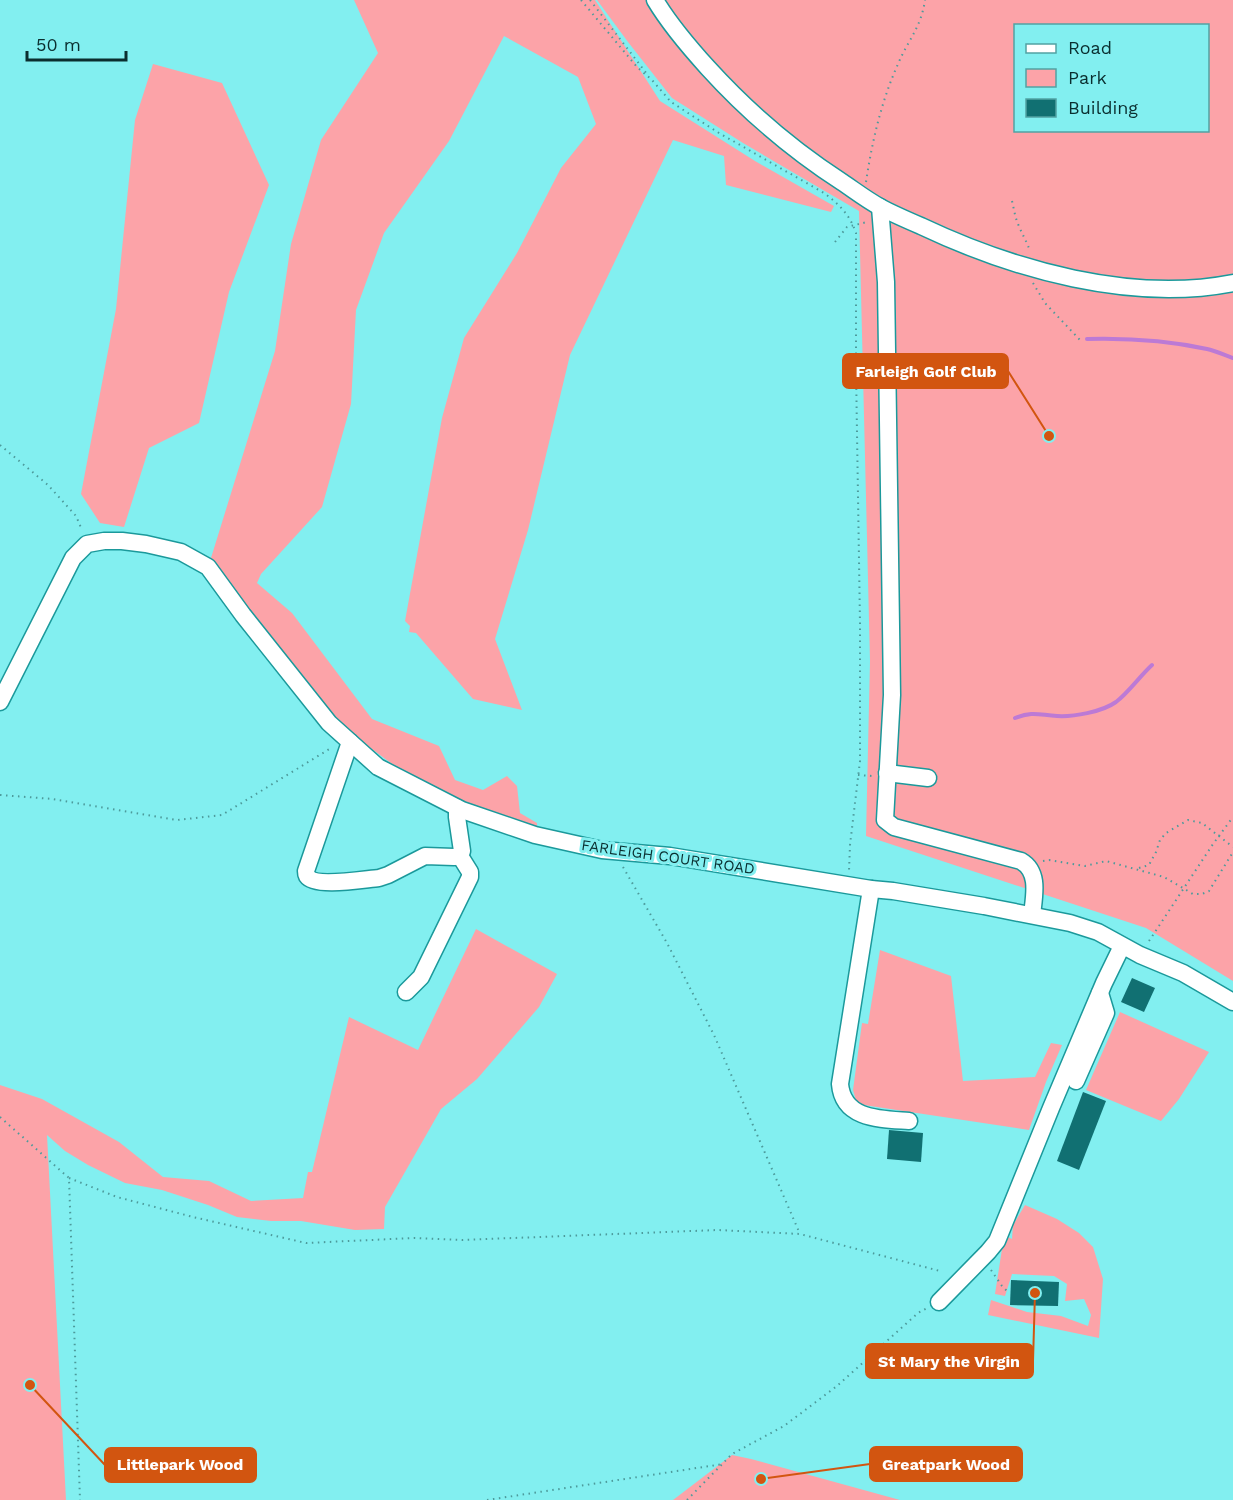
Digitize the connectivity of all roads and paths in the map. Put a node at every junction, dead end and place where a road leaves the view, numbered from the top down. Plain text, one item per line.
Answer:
1 (581, 0) edge
2 (590, 0) edge
3 (654, 0) edge
4 (925, 0) edge
5 (652, 80) junction
6 (865, 197) junction
7 (881, 215) junction
8 (853, 224) junction
9 (835, 242) dead end
10 (1233, 283) edge
11 (0, 445) edge
12 (87, 544) junction
13 (0, 702) edge
14 (348, 740) junction
15 (887, 773) junction
16 (928, 778) dead end
17 (0, 795) edge
18 (457, 808) junction
19 (1233, 817) edge
20 (1219, 836) junction
21 (1233, 847) edge
22 (614, 851) junction
23 (1233, 852) edge
24 (460, 856) junction
25 (1028, 865) junction
26 (1137, 869) junction
27 (849, 884) junction
28 (1184, 888) junction
29 (871, 889) junction
30 (1032, 915) junction
31 (1122, 946) junction
32 (1140, 955) junction
33 (406, 992) dead end
34 (1100, 993) junction
35 (1233, 1002) edge
36 (1076, 1081) dead end
37 (0, 1118) edge
38 (909, 1121) dead end
39 (69, 1178) junction
40 (800, 1234) junction
41 (981, 1260) junction
42 (940, 1271) dead end
43 (1008, 1292) dead end
44 (939, 1302) joint
45 (723, 1464) junction
46 (80, 1500) edge
47 (487, 1500) edge
48 (687, 1500) edge

1 - 5 path
2 - 5 path
3 - 6 street
4 - 6 path
5 - 8 path
6 - 7 street
7 - 8 path
7 - 10 street
7 - 15 street
8 - 9 path
8 - 27 path
11 - 12 path
12 - 13 street
12 - 14 street, FARLEIGH COURT ROAD
14 - 17 path
14 - 18 street, FARLEIGH COURT ROAD
14 - 24 street
15 - 16 street
15 - 25 street
18 - 22 street, FARLEIGH COURT ROAD
18 - 24 street
19 - 20 path
20 - 21 path
20 - 26 path
20 - 28 path
22 - 27 street, FARLEIGH COURT ROAD
22 - 40 path
23 - 28 path
24 - 33 street
25 - 26 path
25 - 30 street
26 - 28 path
27 - 29 street, FARLEIGH COURT ROAD
28 - 32 path
29 - 30 street, FARLEIGH COURT ROAD
29 - 38 street
30 - 31 street, FARLEIGH COURT ROAD
31 - 32 street, FARLEIGH COURT ROAD
31 - 34 street
32 - 35 street, FARLEIGH COURT ROAD
34 - 36 street
34 - 41 street
37 - 39 path
39 - 40 path
39 - 46 path
40 - 42 path
41 - 43 path
41 - 44 street
44 - 45 path
45 - 47 path
45 - 48 path

